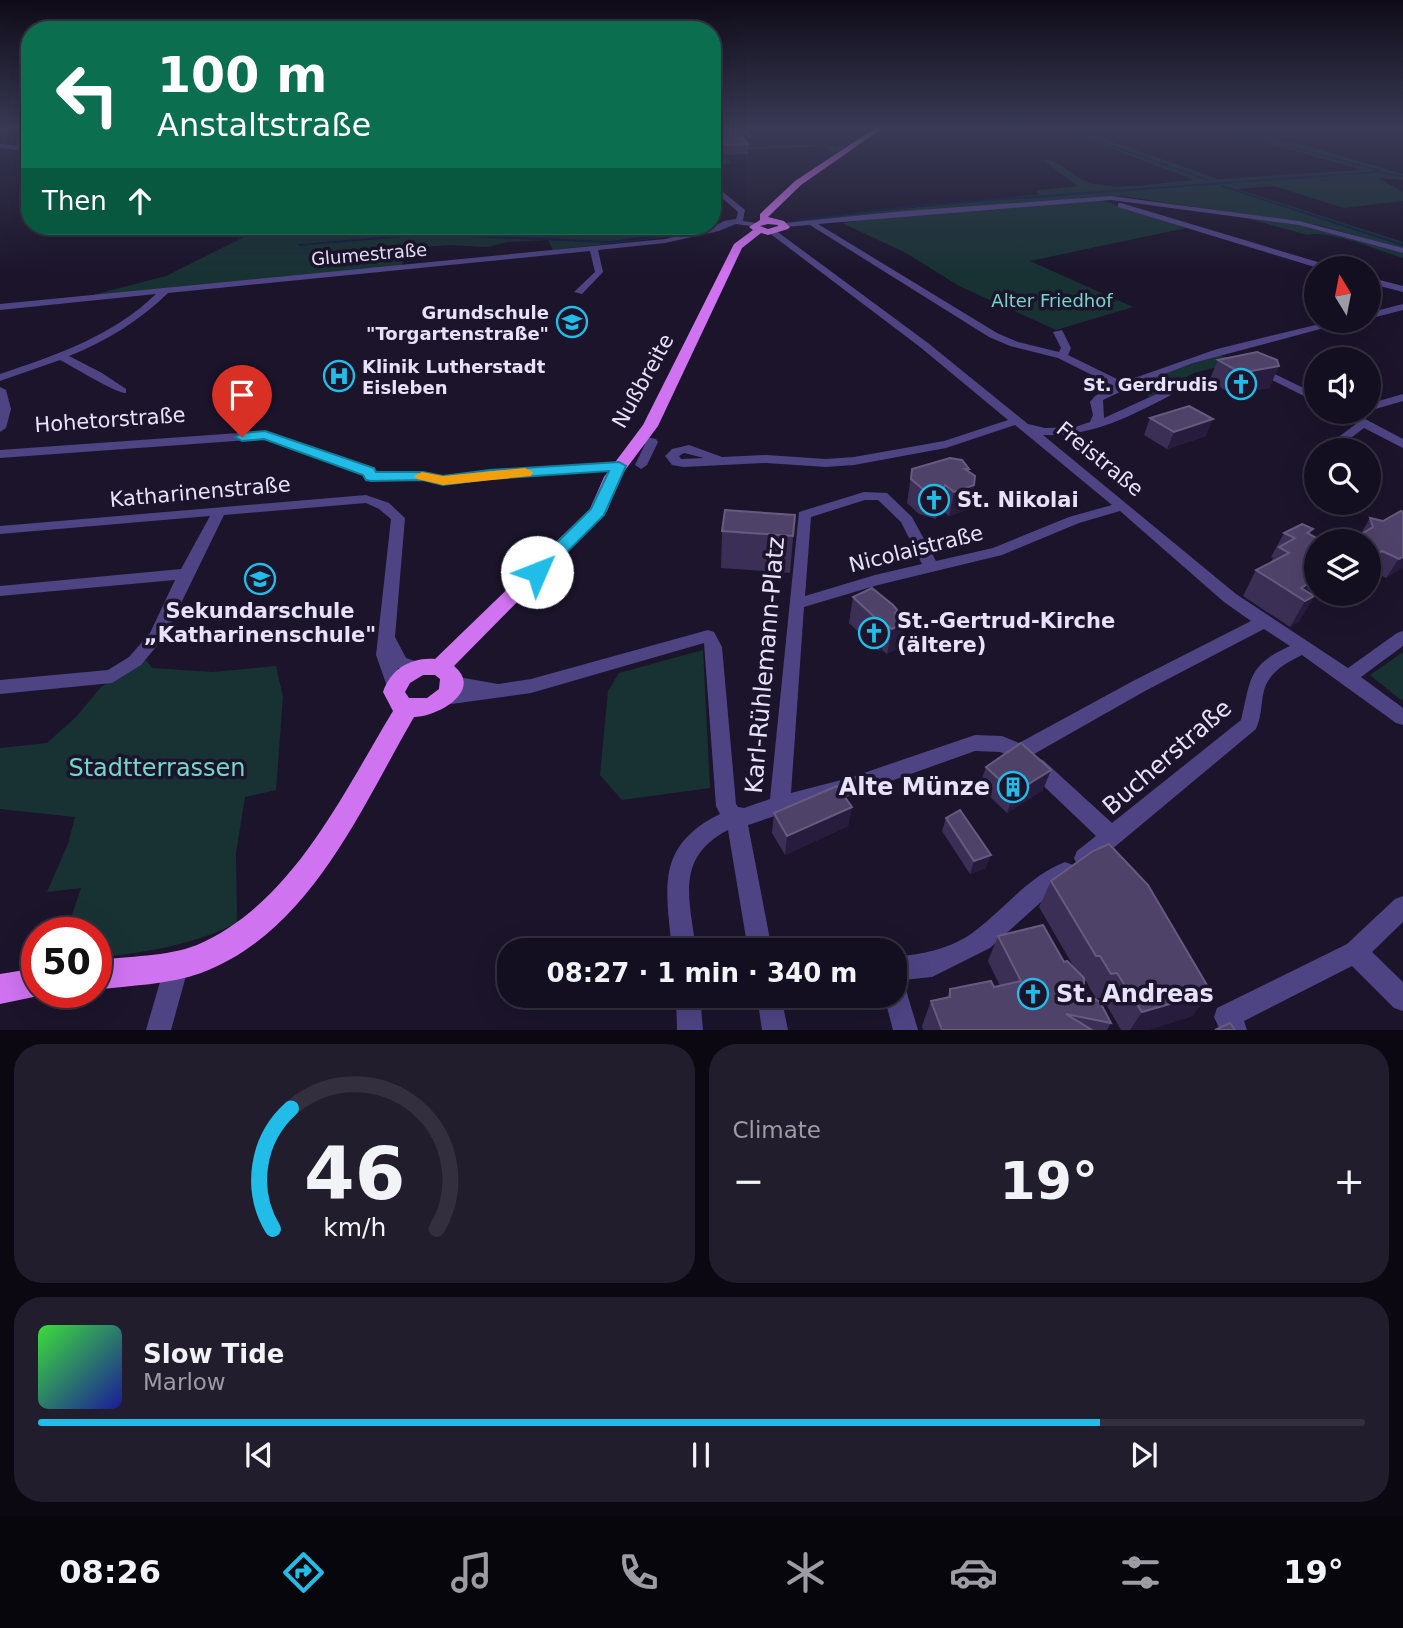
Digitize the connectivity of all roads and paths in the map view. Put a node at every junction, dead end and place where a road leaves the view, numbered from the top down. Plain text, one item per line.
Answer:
1 (805, 178) edge
2 (721, 193) edge
3 (1099, 198) junction
4 (738, 221) junction
5 (813, 223) junction
6 (763, 224) junction
7 (721, 226) edge
8 (784, 226) joint
9 (691, 235) edge
10 (593, 248) junction
11 (1403, 251) edge
12 (1304, 261) edge
13 (1381, 283) edge
14 (1403, 289) edge
15 (166, 290) junction
16 (579, 292) dead end
17 (0, 307) edge
18 (1403, 307) edge
19 (1381, 313) edge
20 (1304, 331) edge
21 (1058, 332) dead end
22 (1222, 351) junction
23 (60, 356) junction
24 (1062, 356) junction
25 (1234, 357) edge
26 (1245, 363) edge
27 (0, 378) edge
28 (1124, 387) junction
29 (0, 390) edge
30 (122, 391) dead end
31 (1167, 393) dead end
32 (1304, 393) edge
33 (1403, 397) edge
34 (1381, 404) edge
35 (1019, 423) junction
36 (1096, 423) junction
37 (1369, 424) edge
38 (0, 428) edge
39 (640, 440) junction
40 (1403, 444) edge
41 (0, 454) edge
42 (720, 461) dead end
43 (641, 465) dead end
44 (619, 466) junction
45 (371, 477) junction
46 (366, 499) junction
47 (1122, 506) junction
48 (219, 512) junction
49 (0, 530) edge
50 (931, 567) junction
51 (186, 574) junction
52 (0, 591) edge
53 (797, 604) junction
54 (1256, 615) junction
55 (1403, 637) edge
56 (388, 641) junction
57 (1305, 647) junction
58 (415, 668) junction
59 (1348, 677) junction
60 (446, 682) junction
61 (0, 687) edge
62 (401, 697) junction
63 (1403, 718) edge
64 (1020, 752) junction
65 (780, 805) junction
66 (736, 816) junction
67 (1109, 840) junction
68 (1403, 907) edge
69 (683, 938) edge
70 (758, 938) edge
71 (1355, 952) junction
72 (177, 964) junction
73 (907, 968) edge
74 (112, 973) edge
75 (21, 986) edge
76 (0, 989) edge
77 (1403, 999) edge
78 (689, 1008) edge
79 (771, 1008) edge
80 (900, 1008) edge
81 (158, 1030) edge
82 (690, 1030) edge
83 (775, 1030) edge
84 (906, 1030) edge
85 (1236, 1030) edge

1 - 6 main road, Nußbreite
2 - 4 street
3 - 5 street
3 - 11 street
3 - 12 street
4 - 6 street
4 - 7 street, Glumestraße
5 - 8 street
5 - 24 street
6 - 8 main road
6 - 35 street, Freistraße
6 - 39 main road, Nußbreite
9 - 10 street, Glumestraße
10 - 15 street, Glumestraße
10 - 16 street
13 - 14 street
15 - 17 street, Glumestraße
15 - 23 street
18 - 19 street
20 - 22 street
21 - 24 street
22 - 25 street
22 - 28 street
23 - 27 street
23 - 30 street
24 - 28 street
26 - 32 street
28 - 36 street
29 - 38 street
31 - 36 street
33 - 34 street
35 - 36 street
35 - 42 street
35 - 47 street, Freistraße
37 - 40 street
39 - 43 street
39 - 44 main road, Nußbreite
41 - 45 street, Hohetorstraße
44 - 45 street, Hohetorstraße
44 - 60 main road, Nußbreite
45 - 46 street
46 - 48 street, Katharinenstraße
46 - 56 street
47 - 50 street, Nicolaistraße
47 - 54 street, Freistraße
48 - 49 street, Katharinenstraße
48 - 51 street
50 - 53 street, Nicolaistraße
50 - 53 street, Karl-Rühlemann-Platz
51 - 52 street
51 - 61 street
53 - 65 street, Karl-Rühlemann-Platz
54 - 57 street, Freistraße
54 - 64 street
55 - 59 street
56 - 58 street
56 - 62 street
57 - 59 street, Freistraße
57 - 67 street, Bucherstraße
58 - 60 main road
58 - 62 main road
59 - 63 street, Freistraße
60 - 62 main road
60 - 66 street, Karl-Rühlemann-Platz
62 - 72 main road
64 - 65 street
64 - 67 street
65 - 66 street, Karl-Rühlemann-Platz
66 - 69 street
66 - 70 street
67 - 73 street, Bucherstraße
68 - 71 street
71 - 77 street
71 - 85 street
72 - 74 main road
72 - 81 street
75 - 76 main road
78 - 82 street
79 - 83 street
80 - 84 street

